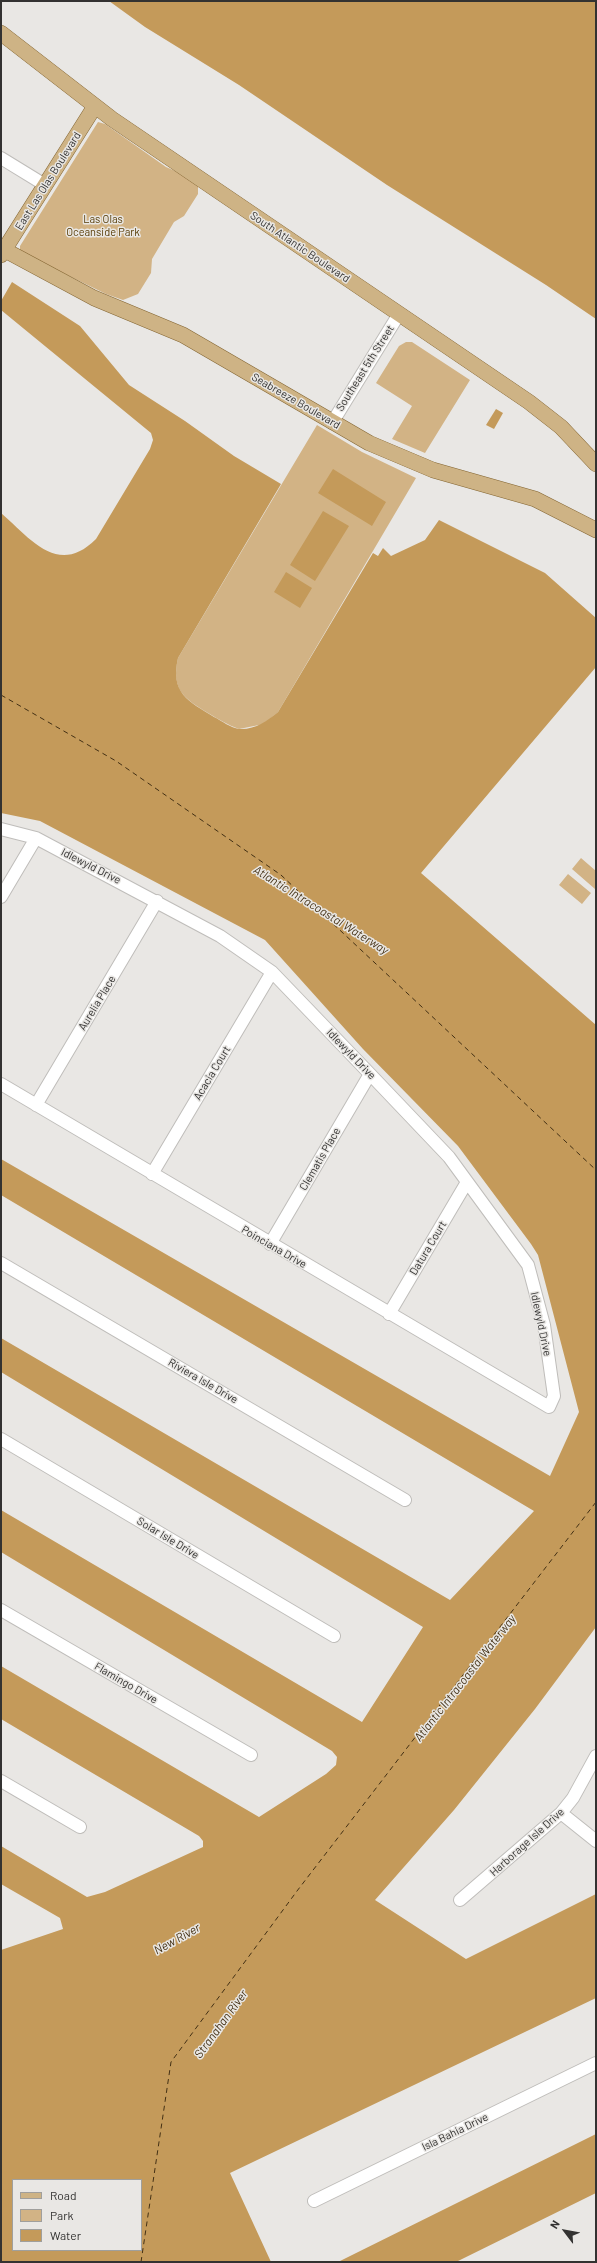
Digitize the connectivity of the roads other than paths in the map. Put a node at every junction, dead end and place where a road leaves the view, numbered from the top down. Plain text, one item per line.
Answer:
1 (1, 33) edge
2 (94, 106) junction
3 (1, 158) edge
4 (45, 185) junction
5 (2, 251) edge
6 (399, 314) junction
7 (332, 423) junction
8 (596, 464) edge
9 (591, 522) edge
10 (1, 829) edge
11 (36, 838) junction
12 (1, 897) edge
13 (157, 900) junction
14 (272, 972) junction
15 (370, 1074) junction
16 (1, 1084) edge
17 (36, 1105) junction
18 (152, 1174) junction
19 (467, 1182) junction
20 (270, 1244) junction
21 (1, 1263) edge
22 (389, 1314) junction
23 (549, 1408) joint
24 (1, 1439) edge
25 (405, 1500) dead end
26 (1, 1610) edge
27 (334, 1636) dead end
28 (251, 1755) dead end
29 (596, 1756) edge
30 (1, 1781) edge
31 (561, 1813) junction
32 (80, 1827) dead end
33 (596, 1841) edge
34 (460, 1900) dead end
35 (596, 2063) edge
36 (314, 2201) dead end

1 - 2 main road, South Atlantic Boulevard
2 - 4 main road, East Las Olas Boulevard
2 - 6 main road, South Atlantic Boulevard
3 - 4 street
4 - 5 main road, East Las Olas Boulevard
5 - 7 main road, Seabreeze Boulevard
6 - 7 street, Southeast 5th Street
6 - 8 main road, South Atlantic Boulevard
7 - 9 main road, Seabreeze Boulevard
10 - 11 street, Idlewyld Drive
11 - 12 street
11 - 13 street, Idlewyld Drive
13 - 14 street, Idlewyld Drive
13 - 17 street, Aurelia Place
14 - 15 street, Idlewyld Drive
14 - 18 street, Acacia Court
15 - 19 street, Idlewyld Drive
15 - 20 street, Clematis Place
16 - 17 street, Poinciana Drive
17 - 18 street, Poinciana Drive
18 - 20 street, Poinciana Drive
19 - 22 street, Datura Court
19 - 23 street, Idlewyld Drive
20 - 22 street, Poinciana Drive
21 - 25 street, Riviera Isle Drive
22 - 23 street, Poinciana Drive
24 - 27 street, Solar Isle Drive
26 - 28 street, Flamingo Drive
29 - 31 street, Harborage Isle Drive
30 - 32 street
31 - 33 street
31 - 34 street, Harborage Isle Drive
35 - 36 street, Isla Bahia Drive

